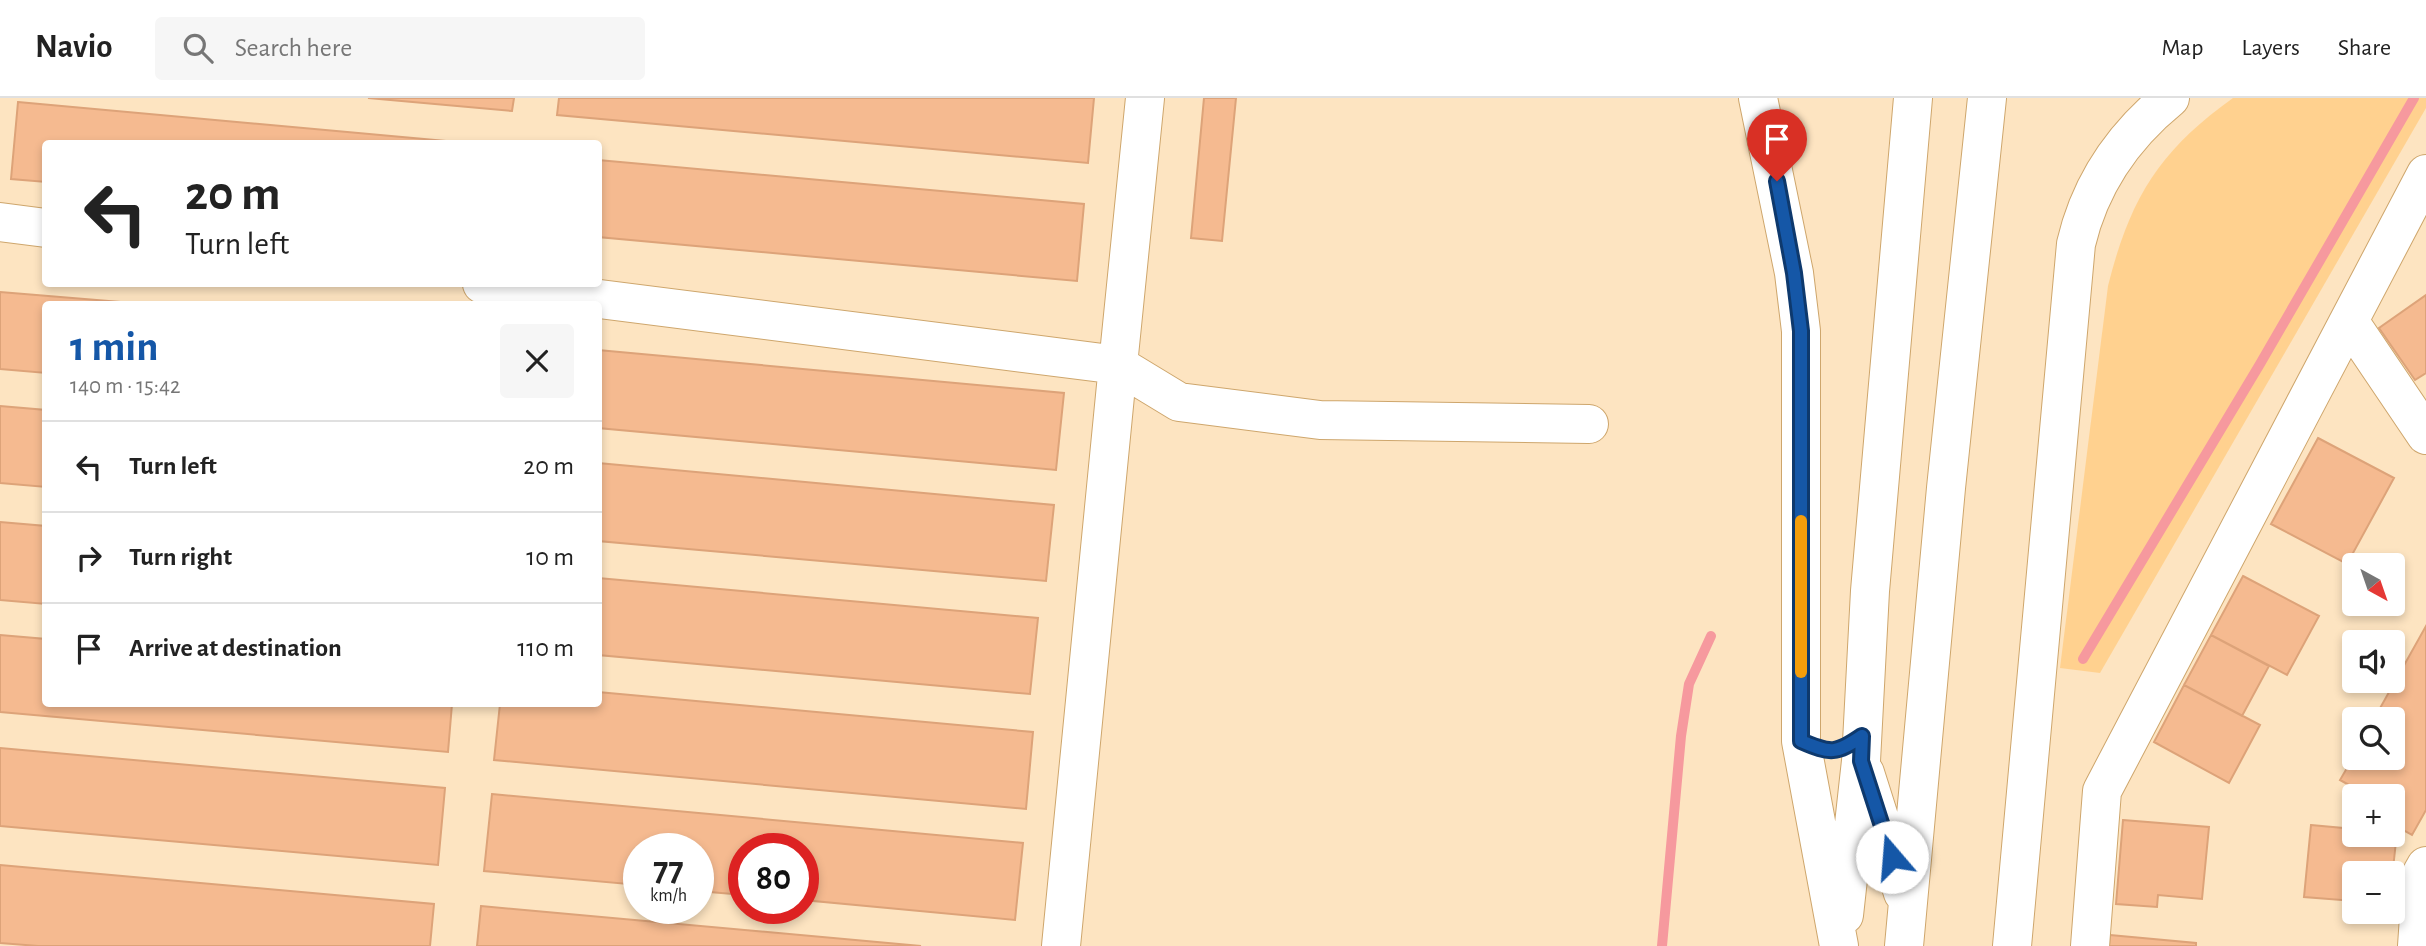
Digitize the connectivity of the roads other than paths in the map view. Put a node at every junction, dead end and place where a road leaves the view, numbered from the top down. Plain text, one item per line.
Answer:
1 (1145, 98) edge
2 (1758, 98) edge
3 (1913, 98) edge
4 (1987, 98) edge
5 (2170, 98) edge
6 (2426, 174) edge
7 (0, 222) edge
8 (42, 227) edge
9 (506, 287) edge
10 (2348, 321) junction
11 (1118, 365) junction
12 (1589, 424) dead end
13 (2426, 435) edge
14 (1801, 741) junction
15 (1862, 749) junction
16 (2426, 866) edge
17 (1907, 905) junction
18 (1061, 946) edge
19 (1840, 946) edge
20 (1904, 946) edge
21 (2012, 946) edge
22 (2090, 946) edge
23 (2417, 946) edge

1 - 11 main road
2 - 14 main road
3 - 15 main road
4 - 17 main road
5 - 21 main road
6 - 10 main road
7 - 8 main road
9 - 11 main road
10 - 13 main road
10 - 22 main road
11 - 12 main road
11 - 18 main road
14 - 15 main road
14 - 19 main road
15 - 17 main road
15 - 19 main road
16 - 23 main road
17 - 20 main road

